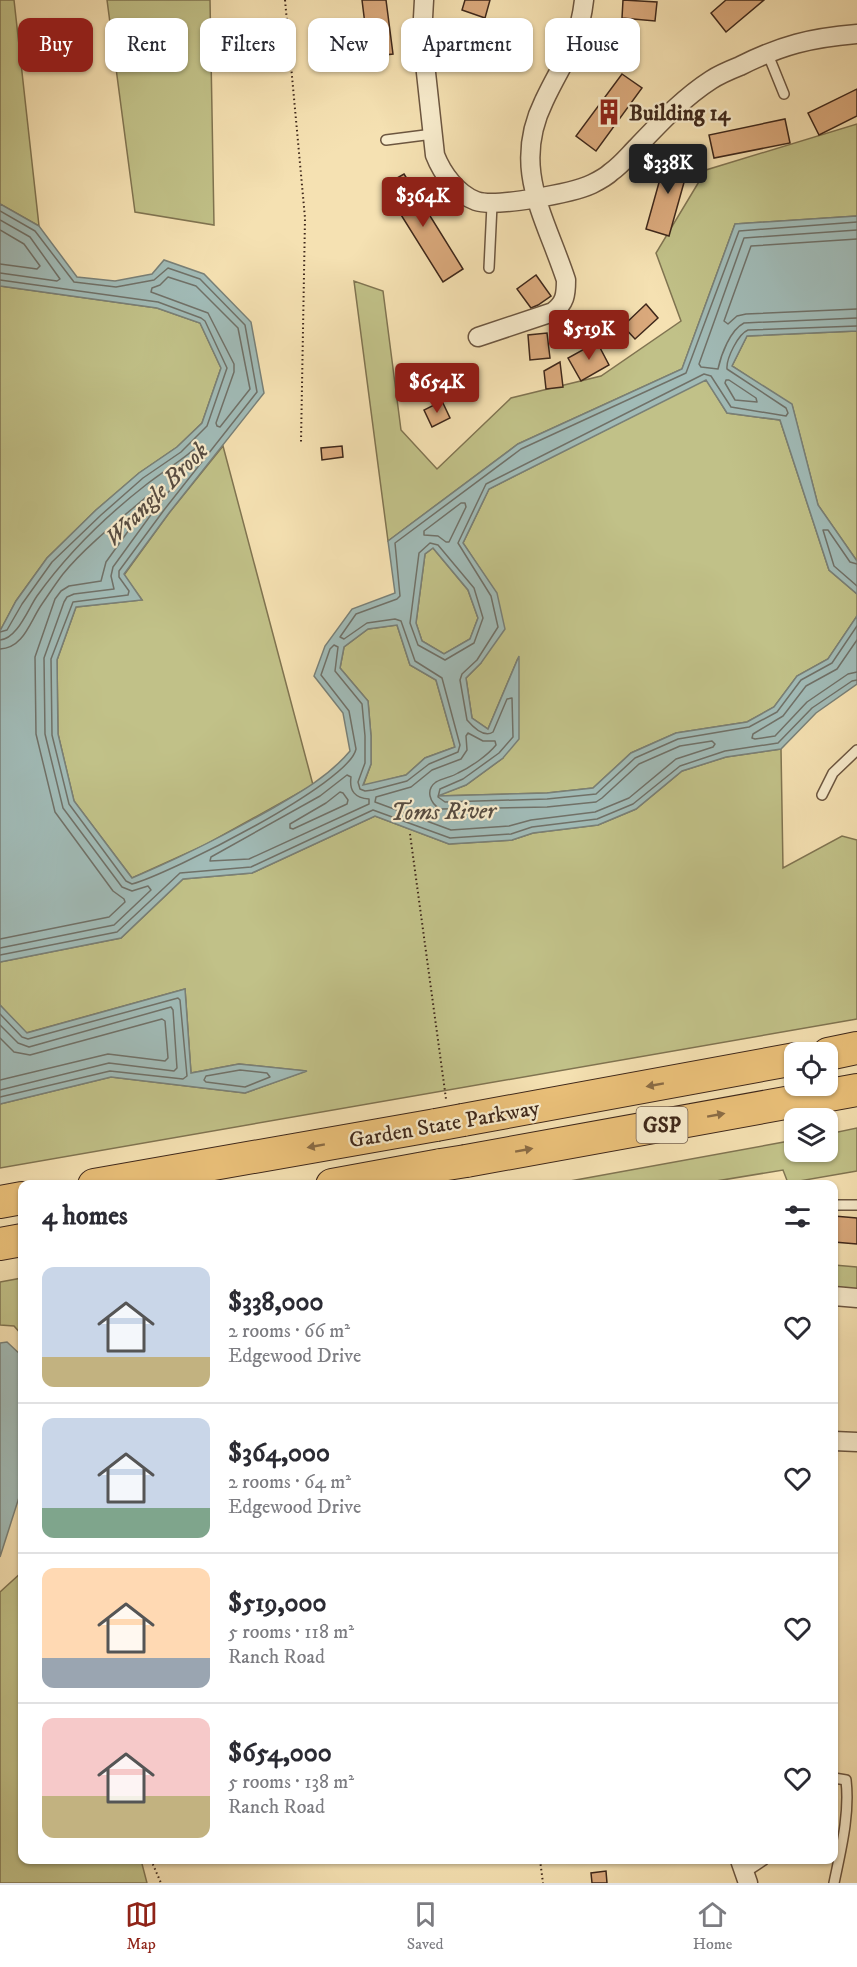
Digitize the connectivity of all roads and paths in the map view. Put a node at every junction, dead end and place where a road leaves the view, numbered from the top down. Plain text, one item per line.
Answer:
1 (285, 0) edge
2 (424, 0) edge
3 (584, 0) edge
4 (423, 18) edge
5 (857, 34) edge
6 (767, 52) junction
7 (426, 72) edge
8 (784, 94) dead end
9 (433, 134) junction
10 (386, 140) dead end
11 (536, 198) junction
12 (492, 205) junction
13 (489, 268) dead end
14 (478, 337) dead end
15 (301, 442) dead end
16 (857, 750) edge
17 (822, 795) dead end
18 (410, 834) dead end
19 (857, 1048) edge
20 (838, 1052) edge
21 (784, 1061) edge
22 (857, 1090) edge
23 (448, 1116) junction
24 (120, 1180) edge
25 (360, 1180) edge
26 (18, 1199) edge
27 (0, 1202) edge
28 (838, 1205) edge
29 (857, 1205) edge
30 (18, 1241) edge
31 (0, 1244) edge
32 (838, 1296) edge
33 (857, 1298) edge
34 (838, 1441) edge
35 (857, 1443) edge
36 (838, 1779) edge
37 (838, 1862) edge
38 (153, 1864) edge
39 (541, 1864) edge
40 (758, 1864) edge
41 (838, 1864) edge
42 (743, 1870) edge
43 (160, 1883) edge
44 (543, 1883) edge
45 (834, 1883) edge

1 - 15 path
2 - 4 street
3 - 11 street
5 - 6 street
6 - 8 lane
6 - 11 street
7 - 9 street
9 - 10 lane
9 - 12 street
11 - 12 street
11 - 14 street
12 - 13 lane
16 - 17 lane
18 - 23 path
19 - 20 highway
21 -> 23 highway, Garden State Parkway / GSP
25 -> 22 highway, Garden State Parkway / GSP
23 -> 24 highway, Garden State Parkway / GSP
26 - 27 highway
28 - 29 lane
30 - 31 highway
32 - 33 street
34 - 35 street
36 - 37 lane
38 - 43 path
39 - 44 path
40 - 42 lane
41 - 45 lane

